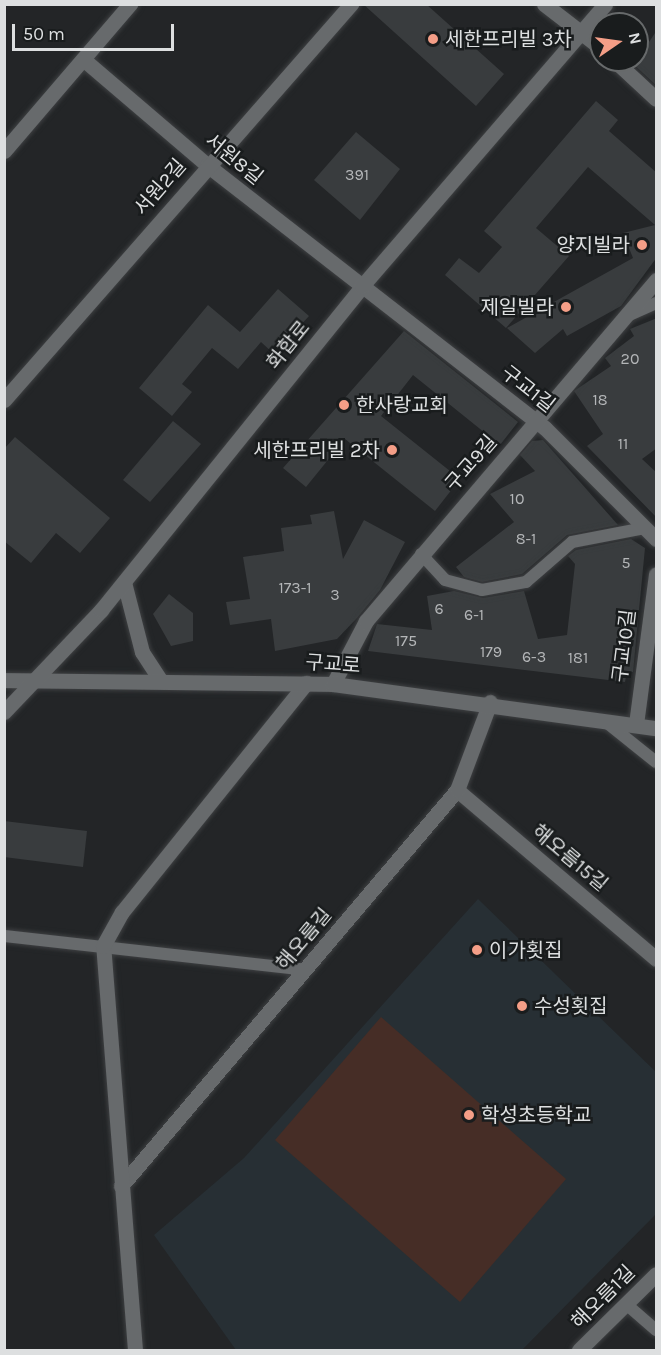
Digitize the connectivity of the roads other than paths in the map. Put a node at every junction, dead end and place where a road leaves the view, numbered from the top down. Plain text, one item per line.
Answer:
1 (130, 4) edge
2 (351, 4) edge
3 (544, 4) edge
4 (605, 4) edge
5 (582, 31) junction
6 (589, 37) edge
7 (83, 59) junction
8 (627, 72) edge
9 (657, 99) edge
10 (4, 151) edge
11 (207, 165) junction
12 (657, 280) edge
13 (362, 286) junction
14 (657, 303) edge
15 (623, 318) junction
16 (4, 400) edge
17 (536, 421) junction
18 (645, 528) junction
19 (657, 539) edge
20 (421, 554) junction
21 (657, 574) edge
22 (124, 582) junction
23 (36, 678) junction
24 (4, 680) edge
25 (160, 680) junction
26 (306, 683) junction
27 (333, 684) junction
28 (490, 702) junction
29 (4, 712) edge
30 (603, 719) junction
31 (636, 724) junction
32 (657, 728) edge
33 (657, 762) edge
34 (457, 790) junction
35 (4, 936) edge
36 (103, 946) junction
37 (657, 959) edge
38 (306, 970) junction
39 (121, 1186) junction
40 (657, 1274) edge
41 (626, 1304) junction
42 (657, 1330) edge
43 (135, 1350) edge
44 (579, 1350) edge

1 - 7 street
2 - 11 street, 서원2길
3 - 5 street
4 - 5 street, 화합로
5 - 6 street
5 - 13 street, 화합로
7 - 10 street
7 - 11 street, 서원8길
8 - 9 street
11 - 13 street, 서원8길
11 - 16 street, 서원2길
12 - 15 street, 구교9길
13 - 17 street, 구교1길
13 - 22 street, 화합로
14 - 15 lane
15 - 17 street, 구교9길
17 - 18 street, 구교1길
17 - 20 street, 구교9길
18 - 19 street, 구교1길
18 - 20 lane
20 - 27 street, 구교9길
21 - 31 street, 구교10길
22 - 23 street, 화합로
22 - 25 street
23 - 24 street, 구교로
23 - 25 street, 구교로
23 - 29 street, 화합로
25 - 26 street, 구교로
26 - 27 street, 구교로
26 - 36 street
27 - 28 street, 구교로
28 - 30 street, 구교로
28 - 34 street, 해오름길
30 - 31 street, 구교로
30 - 33 lane
31 - 32 street, 구교로
34 - 37 street, 해오름15길
34 - 38 street, 해오름길
35 - 36 lane
36 - 38 lane
36 - 39 street
38 - 39 street, 해오름길
39 - 43 street
40 - 41 street, 해오름1길
41 - 42 lane
41 - 44 street, 해오름1길

